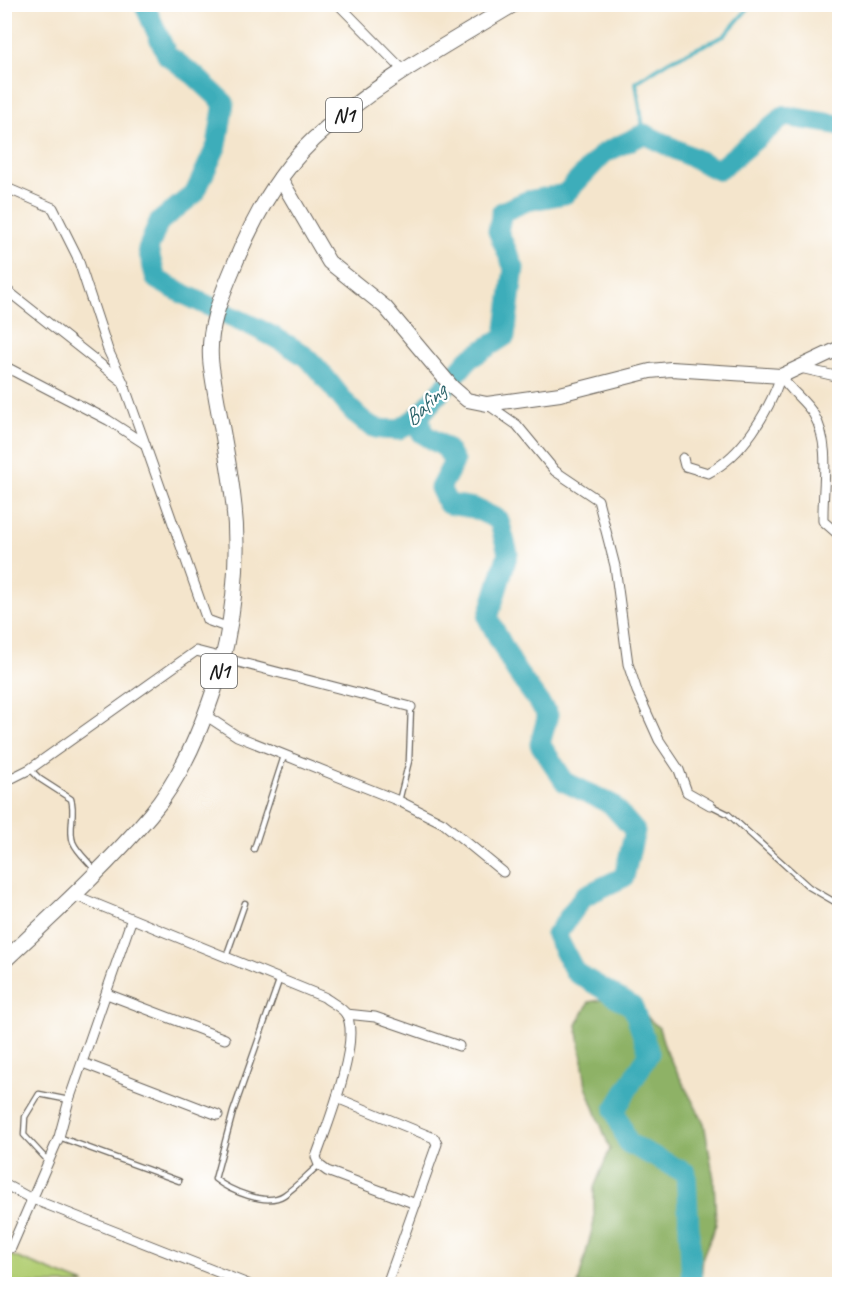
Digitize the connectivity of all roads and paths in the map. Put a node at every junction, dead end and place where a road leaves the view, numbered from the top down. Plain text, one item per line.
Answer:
1 (338, 4) edge
2 (514, 4) edge
3 (405, 72) junction
4 (280, 178) junction
5 (9, 189) dead end
6 (4, 288) edge
7 (840, 339) edge
8 (834, 350) edge
9 (4, 366) edge
10 (800, 368) junction
11 (781, 376) junction
12 (840, 378) edge
13 (123, 382) junction
14 (488, 404) junction
15 (146, 444) junction
16 (682, 458) dead end
17 (840, 536) edge
18 (229, 628) junction
19 (222, 659) junction
20 (411, 707) joint
21 (205, 715) junction
22 (284, 756) junction
23 (30, 769) junction
24 (4, 782) edge
25 (399, 801) junction
26 (710, 805) joint
27 (254, 849) dead end
28 (96, 872) junction
29 (503, 872) dead end
30 (74, 895) junction
31 (245, 903) dead end
32 (840, 905) edge
33 (131, 921) junction
34 (225, 957) junction
35 (4, 961) edge
36 (280, 978) junction
37 (107, 994) junction
38 (346, 1014) junction
39 (225, 1039) dead end
40 (459, 1046) dead end
41 (83, 1063) junction
42 (337, 1098) junction
43 (69, 1100) junction
44 (218, 1115) dead end
45 (59, 1137) junction
46 (48, 1161) junction
47 (319, 1165) junction
48 (179, 1181) dead end
49 (4, 1185) edge
50 (30, 1198) junction
51 (416, 1204) junction
52 (11, 1248) dead end
53 (248, 1284) edge
54 (387, 1284) edge

1 - 3 street
2 - 3 highway, N1
3 - 4 highway, N1
4 - 14 main road
4 - 18 highway, N1
5 - 13 street
6 - 13 street
7 - 8 street
8 - 10 main road
9 - 15 street
10 - 11 main road
10 - 12 street
11 - 14 main road
11 - 16 street
11 - 17 street
13 - 15 street
14 - 26 street
15 - 18 street
18 - 19 highway, N1
19 - 20 street
19 - 21 highway, N1
19 - 23 street
20 - 25 lane
21 - 22 street
21 - 28 highway, N1
22 - 25 street
22 - 27 lane
23 - 24 street
23 - 28 lane
25 - 29 street
26 - 32 lane
28 - 30 highway, N1
30 - 33 street
30 - 35 highway, N1
31 - 34 lane
33 - 34 street
33 - 37 street
34 - 36 street
36 - 38 street
36 - 47 lane
37 - 39 street
37 - 41 street
38 - 40 street
38 - 42 street
41 - 43 street
41 - 44 street
42 - 47 street
42 - 51 street
43 - 45 street
43 - 46 lane
45 - 46 street
45 - 48 lane
46 - 50 street
47 - 51 street
49 - 50 street
50 - 52 street
50 - 53 street
51 - 54 street

